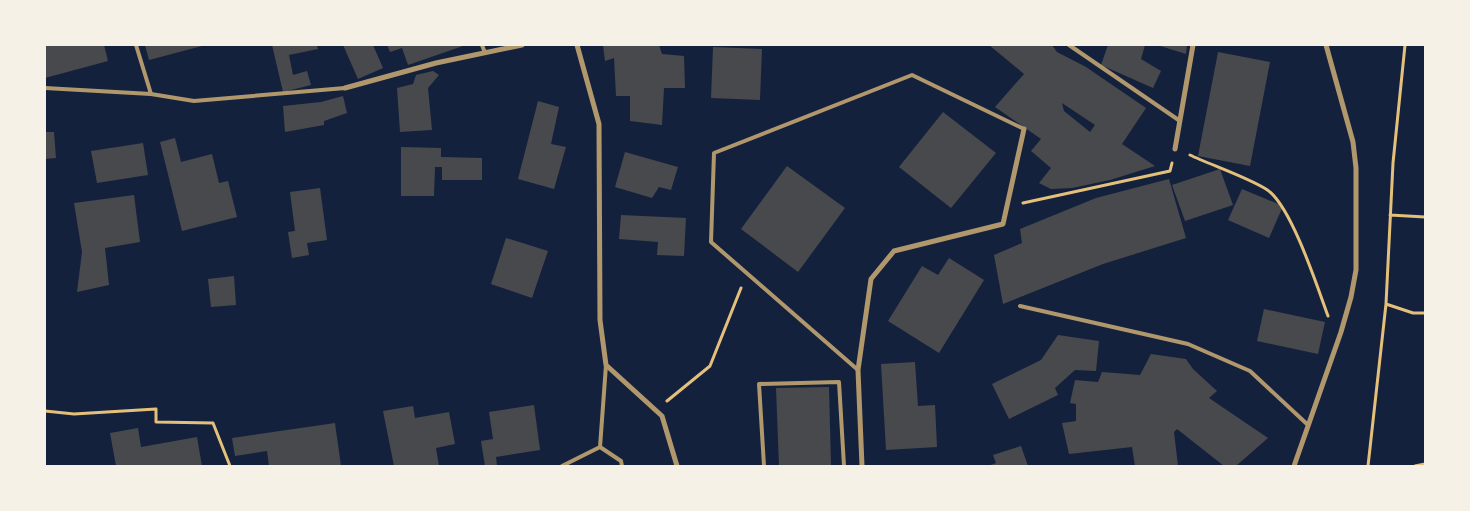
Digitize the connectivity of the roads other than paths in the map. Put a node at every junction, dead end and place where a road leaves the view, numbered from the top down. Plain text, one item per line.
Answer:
1 (136, 45) edge
2 (482, 45) edge
3 (522, 45) edge
4 (577, 45) edge
5 (1069, 45) edge
6 (1193, 45) edge
7 (1326, 45) edge
8 (485, 53) junction
9 (45, 88) edge
10 (345, 88) joint
11 (152, 94) junction
12 (1180, 121) junction
13 (1024, 129) joint
14 (1175, 149) road end
15 (1020, 306) dead end
16 (606, 365) junction
17 (858, 370) junction
18 (1308, 426) junction
19 (600, 447) junction
20 (562, 466) edge
21 (622, 466) edge
22 (677, 466) edge
23 (764, 466) edge
24 (844, 466) edge
25 (862, 466) edge
26 (1294, 466) edge

1 - 11 lane
2 - 8 lane
3 - 8 street
4 - 16 street
5 - 12 lane
6 - 12 street
7 - 18 street
8 - 10 street
9 - 11 lane
10 - 11 lane
12 - 14 street
13 - 17 street
13 - 17 lane
15 - 18 lane
16 - 19 lane
16 - 22 street
17 - 25 street
18 - 26 street
19 - 20 lane
19 - 21 lane
23 - 24 lane

